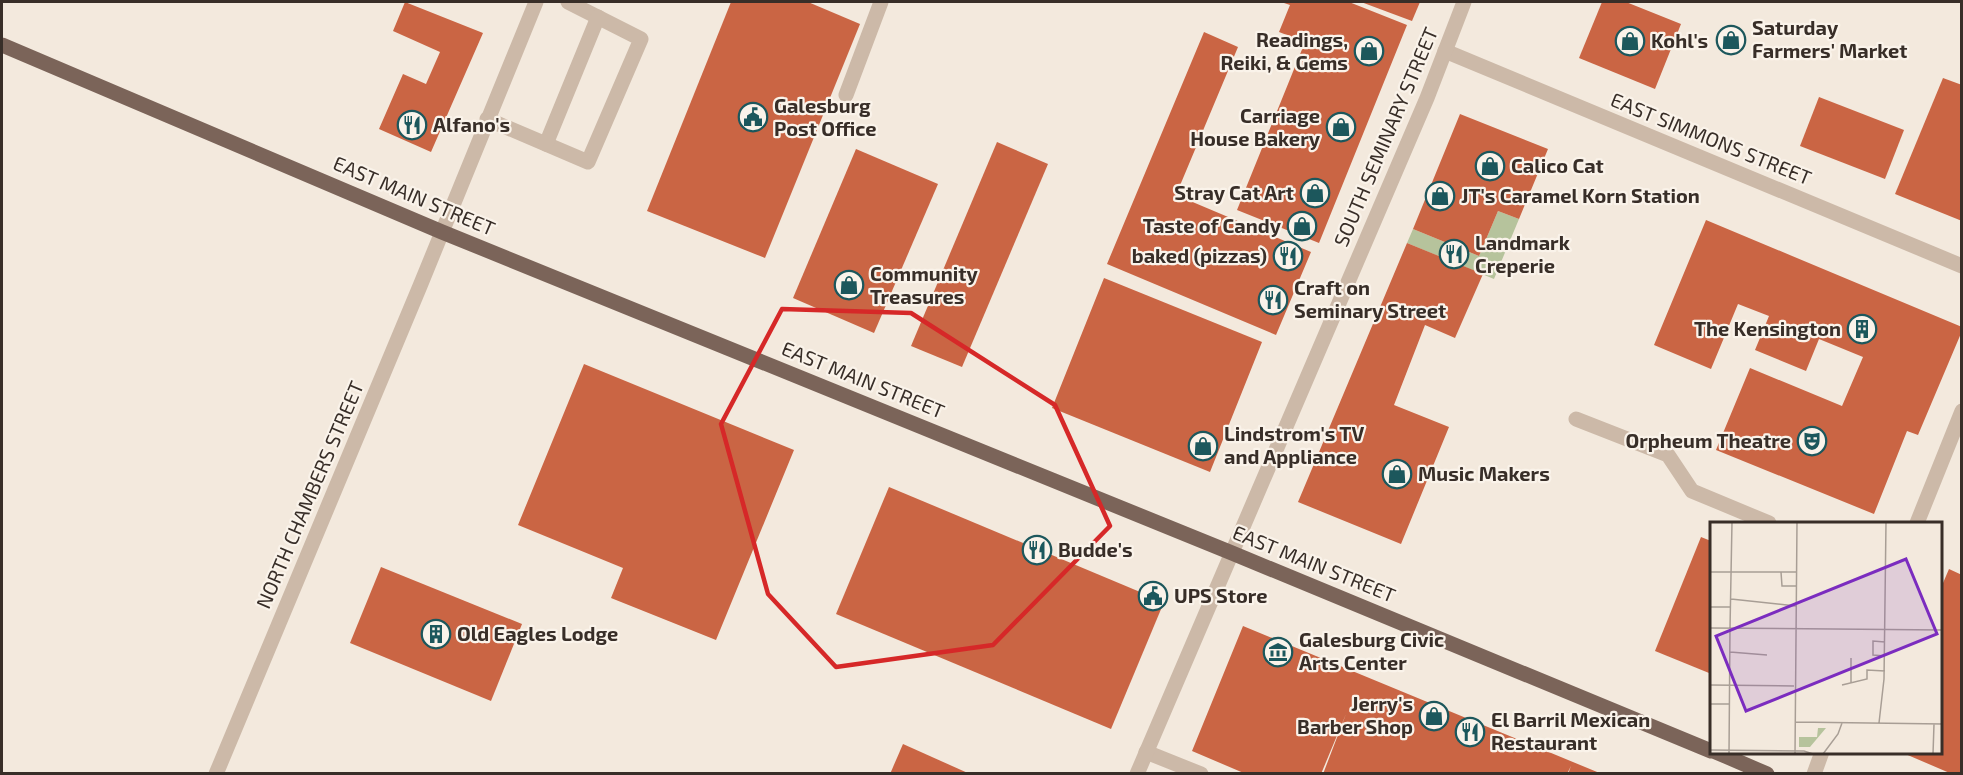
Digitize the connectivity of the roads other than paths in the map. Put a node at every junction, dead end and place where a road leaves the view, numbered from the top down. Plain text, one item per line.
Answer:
1 (536, 2) edge
2 (568, 2) edge
3 (881, 2) edge
4 (1464, 2) edge
5 (598, 17) junction
6 (2, 45) edge
7 (1445, 51) junction
8 (846, 95) dead end
9 (487, 119) junction
10 (546, 144) junction
11 (442, 232) junction
12 (1962, 266) edge
13 (1962, 411) edge
14 (1575, 419) dead end
15 (1767, 522) edge
16 (1917, 522) edge
17 (1232, 553) junction
18 (1710, 750) edge
19 (1146, 752) junction
20 (1718, 754) edge
21 (1822, 754) edge
22 (216, 774) edge
23 (1137, 774) edge
24 (1201, 774) edge
25 (1767, 774) edge
26 (1814, 774) edge

1 - 9 street, NORTH CHAMBERS STREET
2 - 5 street
3 - 8 street
4 - 7 street, SOUTH SEMINARY STREET
5 - 10 street
5 - 10 street
6 - 11 main road, EAST MAIN STREET
7 - 12 street, EAST SIMMONS STREET
7 - 17 street, SOUTH SEMINARY STREET
9 - 10 street
9 - 11 street, NORTH CHAMBERS STREET
11 - 17 main road, EAST MAIN STREET
11 - 22 street, NORTH CHAMBERS STREET
13 - 16 street
14 - 15 street
17 - 18 main road, EAST MAIN STREET
17 - 19 street, SOUTH SEMINARY STREET
19 - 23 street, SOUTH SEMINARY STREET
19 - 24 street
20 - 25 main road
21 - 26 street

